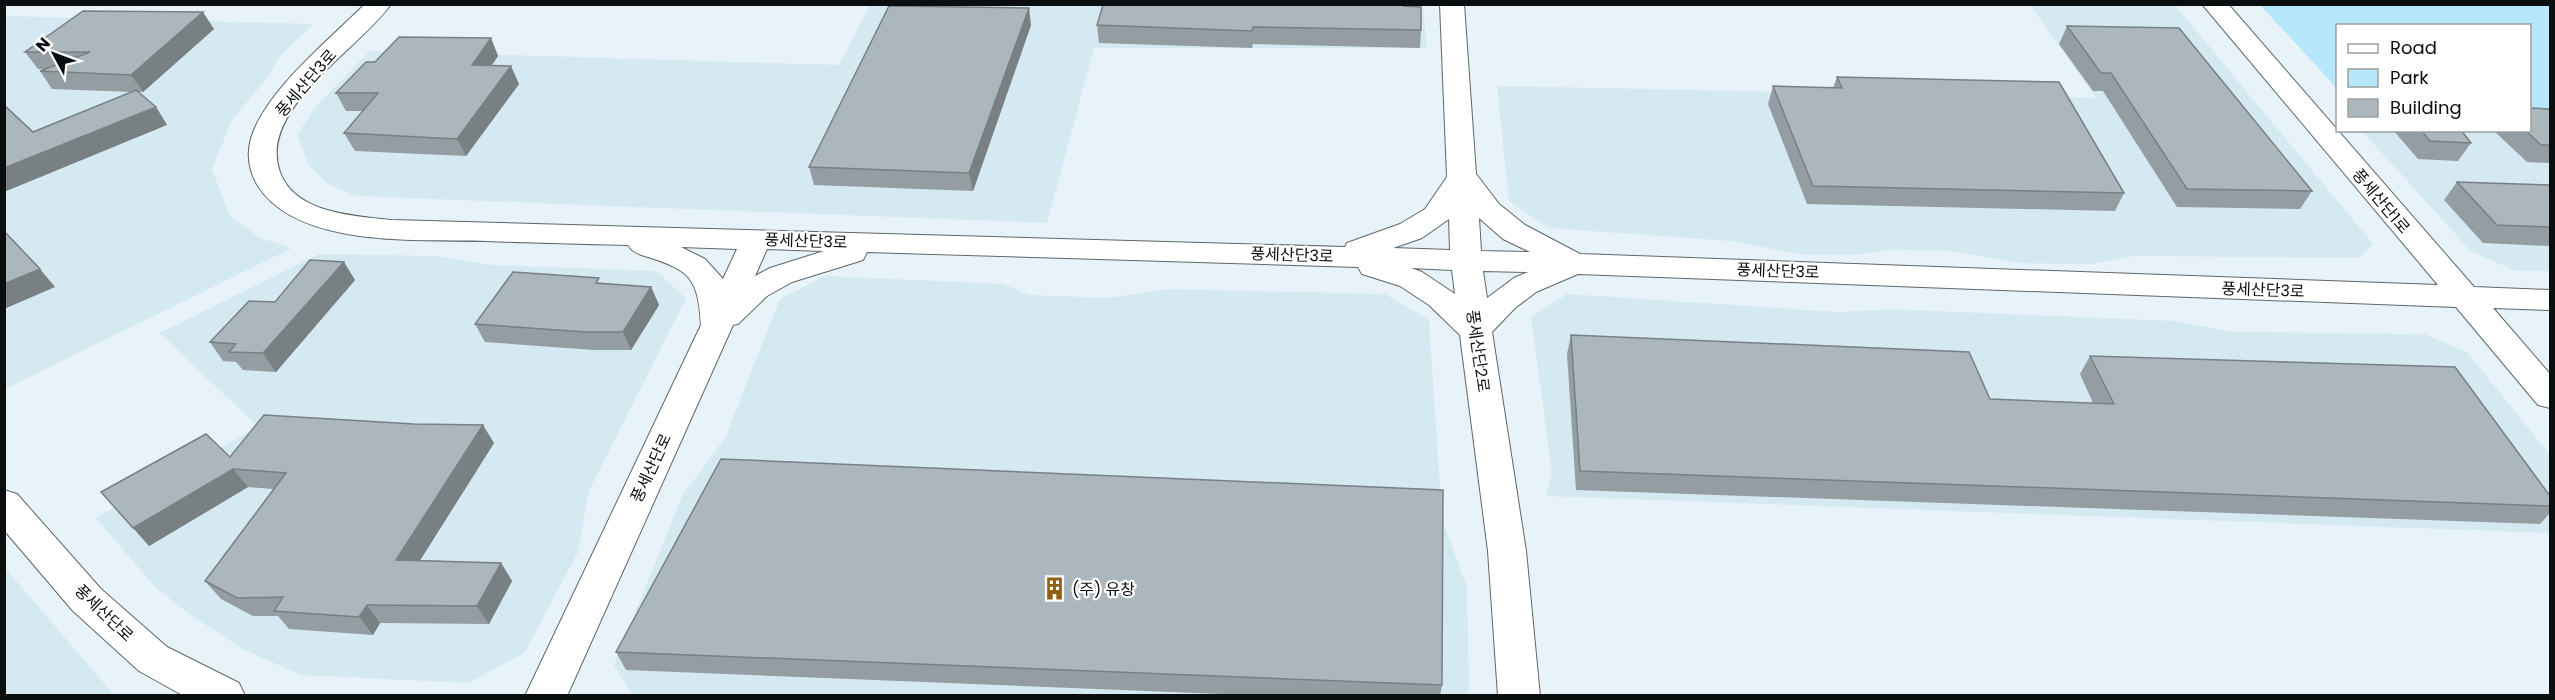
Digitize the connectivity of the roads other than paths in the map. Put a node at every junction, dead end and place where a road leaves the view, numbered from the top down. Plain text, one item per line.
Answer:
1 (379, 4) edge
2 (1452, 4) edge
3 (2199, 4) edge
4 (2227, 11) edge
5 (1462, 176) junction
6 (612, 236) junction
7 (756, 240) junction
8 (888, 244) junction
9 (1340, 257) junction
10 (1466, 260) junction
11 (1578, 264) junction
12 (2463, 297) junction
13 (2550, 300) edge
14 (717, 325) junction
15 (1475, 330) junction
16 (2550, 396) edge
17 (4, 504) edge
18 (224, 696) edge
19 (546, 696) edge
20 (1519, 696) edge

1 - 6 street, 풍세산단3로
2 - 5 street, 풍세산단2로
3 - 4 street, 풍세산단1로
4 - 12 street, 풍세산단1로
5 - 9 street
5 - 10 street, 풍세산단2로
5 - 11 street
6 - 7 street, 풍세산단3로
6 - 14 street
7 - 8 street, 풍세산단3로
7 - 14 street, 풍세산단로
8 - 9 street, 풍세산단3로
8 - 14 street
9 - 10 street, 풍세산단3로
9 - 15 street
10 - 11 street, 풍세산단3로
10 - 15 street, 풍세산단2로
11 - 12 street, 풍세산단3로
11 - 15 street
12 - 13 street, 풍세산단3로
12 - 16 street, 풍세산단1로
14 - 19 street, 풍세산단로
15 - 20 street, 풍세산단2로
17 - 18 street, 풍세산단로

